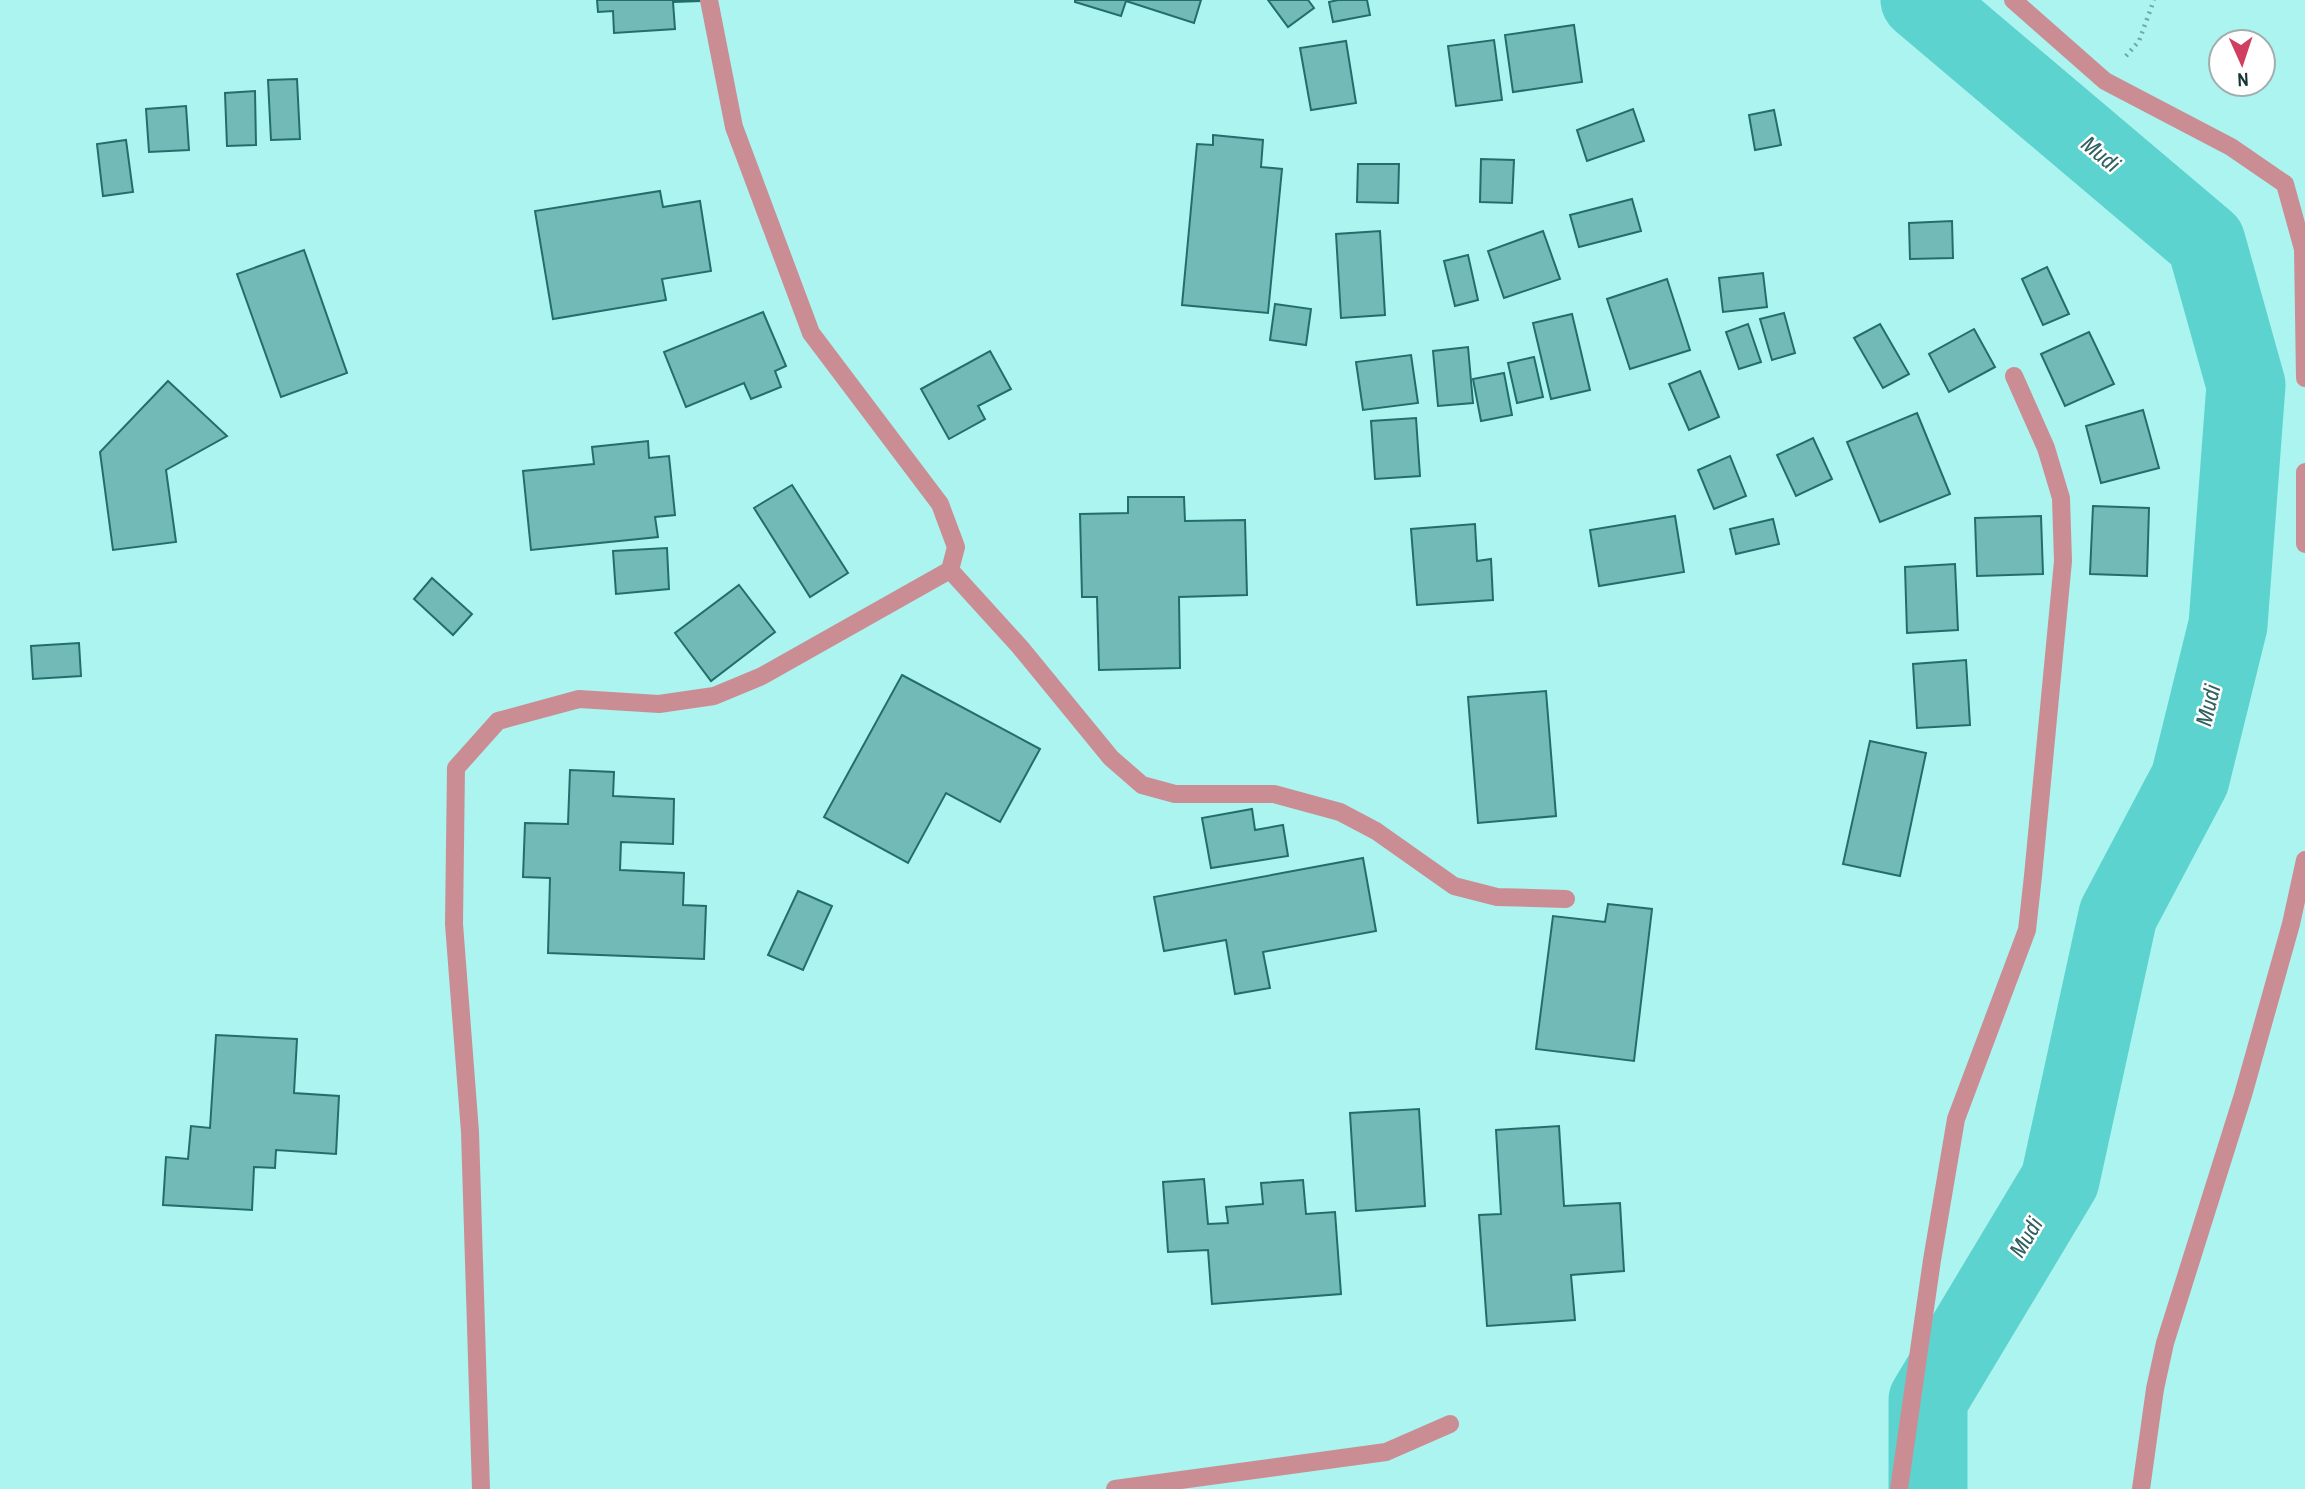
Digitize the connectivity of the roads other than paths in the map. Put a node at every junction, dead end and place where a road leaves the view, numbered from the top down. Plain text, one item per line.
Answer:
1 (709, 0) edge
2 (2013, 0) edge
3 (2014, 376) dead end
4 (2305, 378) edge
5 (2305, 472) edge
6 (2305, 544) edge
7 (950, 570) junction
8 (2305, 860) edge
9 (1566, 899) dead end
10 (1450, 1423) dead end
11 (481, 1489) edge
12 (1115, 1489) edge
13 (1899, 1489) edge
14 (2141, 1489) edge

1 - 7 street
2 - 4 street
3 - 13 street
5 - 6 street
7 - 9 street
7 - 11 street
8 - 14 street
10 - 12 street

